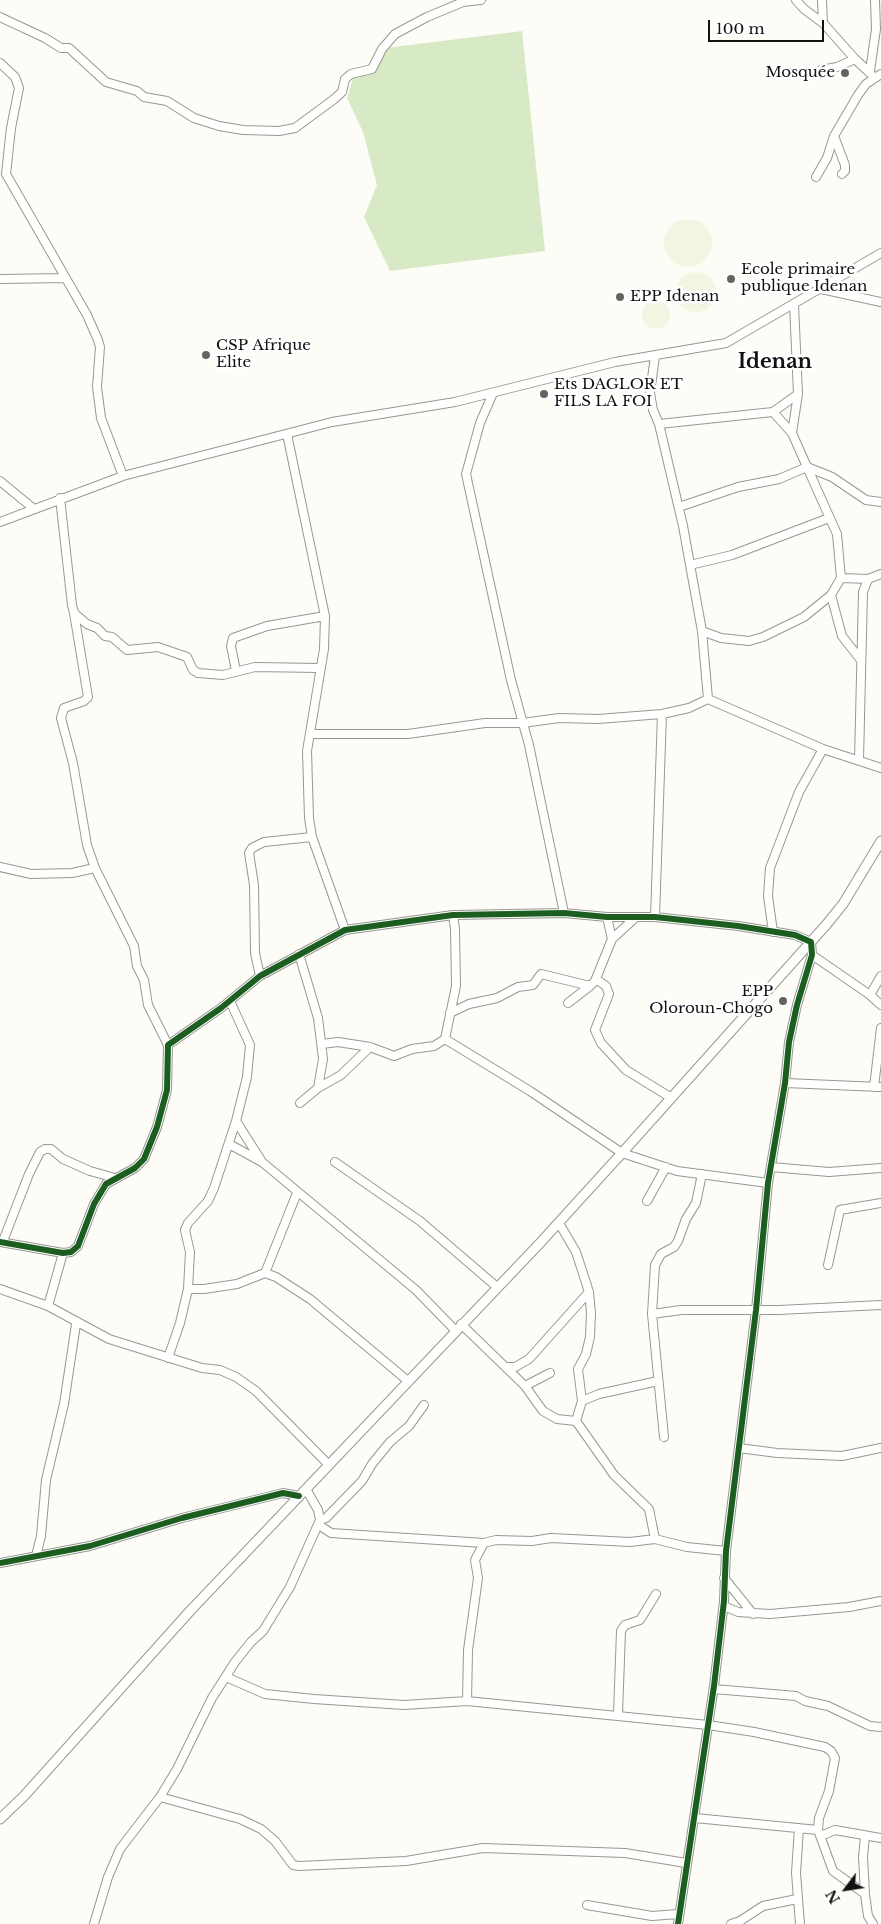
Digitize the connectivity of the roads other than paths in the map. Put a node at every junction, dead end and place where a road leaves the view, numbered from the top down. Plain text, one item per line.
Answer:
1 (481, 0) edge
2 (796, 0) edge
3 (822, 0) edge
4 (875, 0) edge
5 (0, 17) edge
6 (824, 22) junction
7 (855, 59) junction
8 (0, 63) edge
9 (821, 70) dead end
10 (872, 74) junction
11 (881, 74) edge
12 (834, 136) junction
13 (842, 174) dead end
14 (816, 177) dead end
15 (881, 253) edge
16 (65, 278) junction
17 (0, 279) edge
18 (821, 289) junction
19 (881, 302) edge
20 (794, 304) junction
21 (655, 356) junction
22 (493, 393) junction
23 (798, 394) junction
24 (774, 412) junction
25 (659, 424) junction
26 (792, 433) junction
27 (287, 434) junction
28 (807, 467) junction
29 (123, 476) junction
30 (0, 481) edge
31 (60, 498) junction
32 (881, 502) edge
33 (679, 507) junction
34 (34, 509) junction
35 (829, 518) junction
36 (0, 522) edge
37 (690, 565) junction
38 (881, 574) edge
39 (841, 578) junction
40 (868, 580) junction
41 (831, 595) junction
42 (74, 613) junction
43 (325, 616) junction
44 (702, 631) junction
45 (860, 659) junction
46 (319, 668) junction
47 (236, 671) junction
48 (708, 699) junction
49 (662, 714) junction
50 (523, 723) junction
51 (310, 734) junction
52 (823, 749) junction
53 (859, 760) junction
54 (881, 768) edge
55 (312, 837) junction
56 (881, 841) edge
57 (0, 867) edge
58 (95, 868) junction
59 (564, 913) junction
60 (453, 915) junction
61 (655, 916) junction
62 (607, 917) junction
63 (635, 918) junction
64 (345, 930) junction
65 (773, 932) junction
66 (612, 939) junction
67 (811, 942) junction
68 (299, 954) junction
69 (812, 955) junction
70 (260, 976) junction
71 (881, 976) edge
72 (596, 979) junction
73 (590, 986) junction
74 (870, 995) junction
75 (230, 1001) junction
76 (568, 1003) dead end
77 (881, 1005) edge
78 (450, 1013) junction
79 (881, 1028) edge
80 (445, 1039) junction
81 (322, 1044) junction
82 (168, 1045) junction
83 (370, 1047) junction
84 (785, 1084) junction
85 (877, 1087) edge
86 (318, 1088) junction
87 (670, 1097) junction
88 (300, 1103) dead end
89 (236, 1121) junction
90 (229, 1144) junction
91 (622, 1153) junction
92 (262, 1162) junction
93 (335, 1162) dead end
94 (666, 1167) junction
95 (771, 1167) junction
96 (881, 1168) edge
97 (702, 1174) junction
98 (115, 1178) junction
99 (768, 1183) junction
100 (297, 1193) junction
101 (647, 1201) dead end
102 (881, 1203) edge
103 (559, 1222) junction
104 (2, 1241) edge
105 (63, 1253) junction
106 (828, 1265) dead end
107 (265, 1273) junction
108 (497, 1287) junction
109 (0, 1289) edge
110 (188, 1289) junction
111 (589, 1292) junction
112 (881, 1305) edge
113 (48, 1306) junction
114 (756, 1310) junction
115 (652, 1314) junction
116 (76, 1324) junction
117 (458, 1327) junction
118 (168, 1358) junction
119 (507, 1367) junction
120 (550, 1373) dead end
121 (408, 1381) junction
122 (658, 1381) junction
123 (525, 1386) junction
124 (582, 1401) junction
125 (424, 1405) dead end
126 (576, 1421) junction
127 (664, 1437) dead end
128 (739, 1448) junction
129 (881, 1448) edge
130 (328, 1464) junction
131 (303, 1492) junction
132 (320, 1523) junction
133 (655, 1539) junction
134 (484, 1543) junction
135 (726, 1551) junction
136 (36, 1556) junction
137 (0, 1563) edge
138 (724, 1578) junction
139 (656, 1594) dead end
140 (881, 1601) edge
141 (724, 1606) junction
142 (754, 1614) junction
143 (226, 1677) junction
144 (714, 1689) junction
145 (467, 1700) junction
146 (618, 1714) junction
147 (708, 1725) junction
148 (881, 1727) edge
149 (160, 1797) junction
150 (694, 1818) junction
151 (0, 1819) edge
152 (798, 1828) junction
153 (820, 1833) junction
154 (866, 1836) junction
155 (881, 1838) edge
156 (686, 1863) junction
157 (865, 1894) junction
158 (797, 1899) junction
159 (587, 1905) dead end
160 (678, 1914) junction
161 (872, 1923) edge
162 (94, 1924) edge
163 (678, 1924) edge
164 (731, 1924) edge
165 (800, 1924) edge

1 - 5 street
2 - 6 street
3 - 6 street
4 - 10 street
6 - 7 street
7 - 9 street
7 - 10 street
8 - 16 street
10 - 11 street
10 - 12 street
12 - 13 street
12 - 14 street
15 - 18 street
16 - 17 street
16 - 29 street
18 - 19 street
18 - 20 street
20 - 21 street
20 - 23 street
21 - 22 street
21 - 25 street
22 - 27 street
22 - 50 street
23 - 24 street
23 - 26 street
24 - 25 street
24 - 26 street
25 - 33 street
26 - 28 street
27 - 29 street
27 - 43 street
28 - 32 street
28 - 33 street
28 - 35 street
29 - 31 street
30 - 34 street
31 - 34 street
31 - 42 street
33 - 37 street
34 - 36 street
35 - 37 street
35 - 39 street
37 - 44 street
38 - 40 street
39 - 40 street
39 - 41 street
40 - 45 street
41 - 44 street
41 - 45 street
42 - 47 street
42 - 58 street
43 - 46 street
43 - 47 street
44 - 48 street
45 - 53 street
46 - 47 street
46 - 51 street
48 - 49 street
48 - 52 street
49 - 50 street
49 - 61 street
50 - 51 street
50 - 59 street
51 - 55 street
52 - 53 street
52 - 65 street
53 - 54 street
55 - 64 street
55 - 70 street
56 - 67 street
57 - 58 street
58 - 82 street
59 - 60 street
59 - 62 street
60 - 64 street
60 - 78 street
61 - 63 street
61 - 65 street
62 - 63 street
62 - 66 street
63 - 66 street
64 - 68 street
65 - 67 street
66 - 72 street
67 - 69 street
67 - 87 street
68 - 70 street
68 - 81 street
69 - 74 street
69 - 84 street
70 - 75 street
71 - 74 street
72 - 73 street
72 - 87 street
73 - 76 street
73 - 78 street
74 - 77 street
75 - 82 street
75 - 89 street
78 - 80 street
79 - 85 street
80 - 83 street
80 - 91 street
81 - 83 street
81 - 86 street
82 - 98 street
83 - 86 street
84 - 85 street
84 - 95 street
86 - 88 street
87 - 91 street
89 - 90 street
89 - 92 street
90 - 92 street
90 - 110 street
91 - 94 street
91 - 103 street
92 - 100 street
93 - 108 street
94 - 97 street
94 - 101 street
95 - 96 street
95 - 99 street
97 - 99 street
97 - 115 street
98 - 104 street
98 - 105 street
99 - 114 street
100 - 107 street
100 - 117 street
102 - 106 street
103 - 108 street
103 - 111 street
104 - 105 street
105 - 113 street
107 - 110 street
107 - 121 street
108 - 117 street
109 - 113 street
110 - 118 street
111 - 119 street
111 - 124 street
112 - 114 street
113 - 116 street
114 - 115 street
114 - 128 street
115 - 122 street
116 - 118 street
116 - 136 street
117 - 119 street
117 - 121 street
118 - 130 street
119 - 123 street
120 - 123 street
121 - 130 street
122 - 124 street
122 - 127 street
123 - 126 street
124 - 126 street
125 - 132 street
126 - 133 street
128 - 129 street
128 - 135 street
130 - 131 street
131 - 132 street
131 - 136 street
131 - 151 street
132 - 134 street
132 - 143 street
133 - 134 street
133 - 135 street
134 - 145 street
135 - 138 street
136 - 137 street
138 - 141 street
138 - 142 street
139 - 146 street
140 - 142 street
141 - 142 street
141 - 144 street
143 - 145 street
143 - 149 street
144 - 147 street
144 - 148 street
145 - 146 street
146 - 147 street
147 - 150 street
147 - 153 street
149 - 156 street
149 - 162 street
150 - 152 street
150 - 156 street
152 - 153 street
152 - 158 street
153 - 154 street
153 - 157 street
154 - 155 street
154 - 157 street
156 - 160 street
157 - 161 street
158 - 164 street
158 - 165 street
159 - 160 street
160 - 163 street

